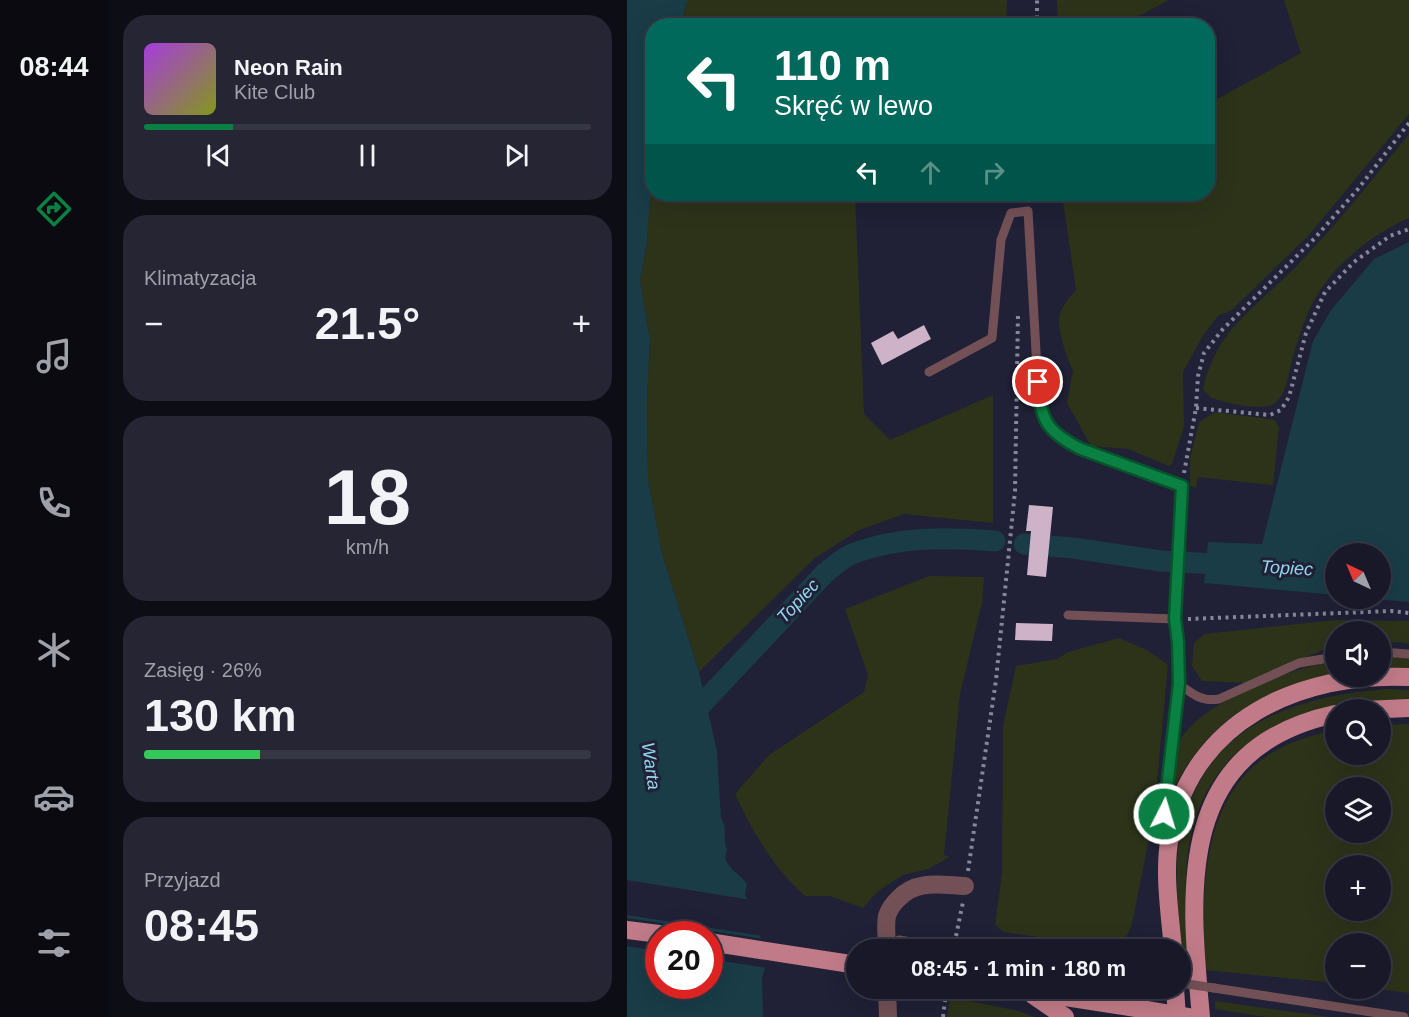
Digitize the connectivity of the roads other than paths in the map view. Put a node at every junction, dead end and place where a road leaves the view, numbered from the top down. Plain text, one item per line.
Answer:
1 (929, 372) dead end
2 (1068, 615) dead end
3 (1175, 619) junction
4 (1391, 653) edge
5 (1409, 654) edge
6 (1325, 659) edge
7 (1409, 677) edge
8 (1179, 684) junction
9 (1409, 708) edge
10 (1391, 709) edge
11 (1325, 717) edge
12 (1172, 829) junction
13 (965, 886) road end
14 (627, 930) edge
15 (645, 932) edge
16 (892, 939) edge
17 (1172, 939) edge
18 (723, 944) edge
19 (846, 963) edge
20 (1191, 985) edge
21 (888, 999) edge
22 (1040, 999) edge
23 (1073, 999) edge
24 (1176, 999) edge
25 (1371, 1014) edge
26 (888, 1017) edge
27 (1065, 1017) edge
28 (1177, 1017) edge
29 (1189, 1017) edge
30 (1201, 1017) edge
31 (1404, 1017) edge

1 - 3 lane
2 - 3 lane
3 - 8 lane
4 - 5 lane
6 - 8 lane
7 - 12 main road
8 - 12 lane
9 - 10 main road
11 - 30 main road
12 - 17 main road
13 - 16 street
14 - 15 main road
18 - 19 main road
20 - 25 lane, bridge
21 - 26 street
22 - 27 main road
23 - 29 main road, bridge
24 - 28 main road
25 - 31 lane

